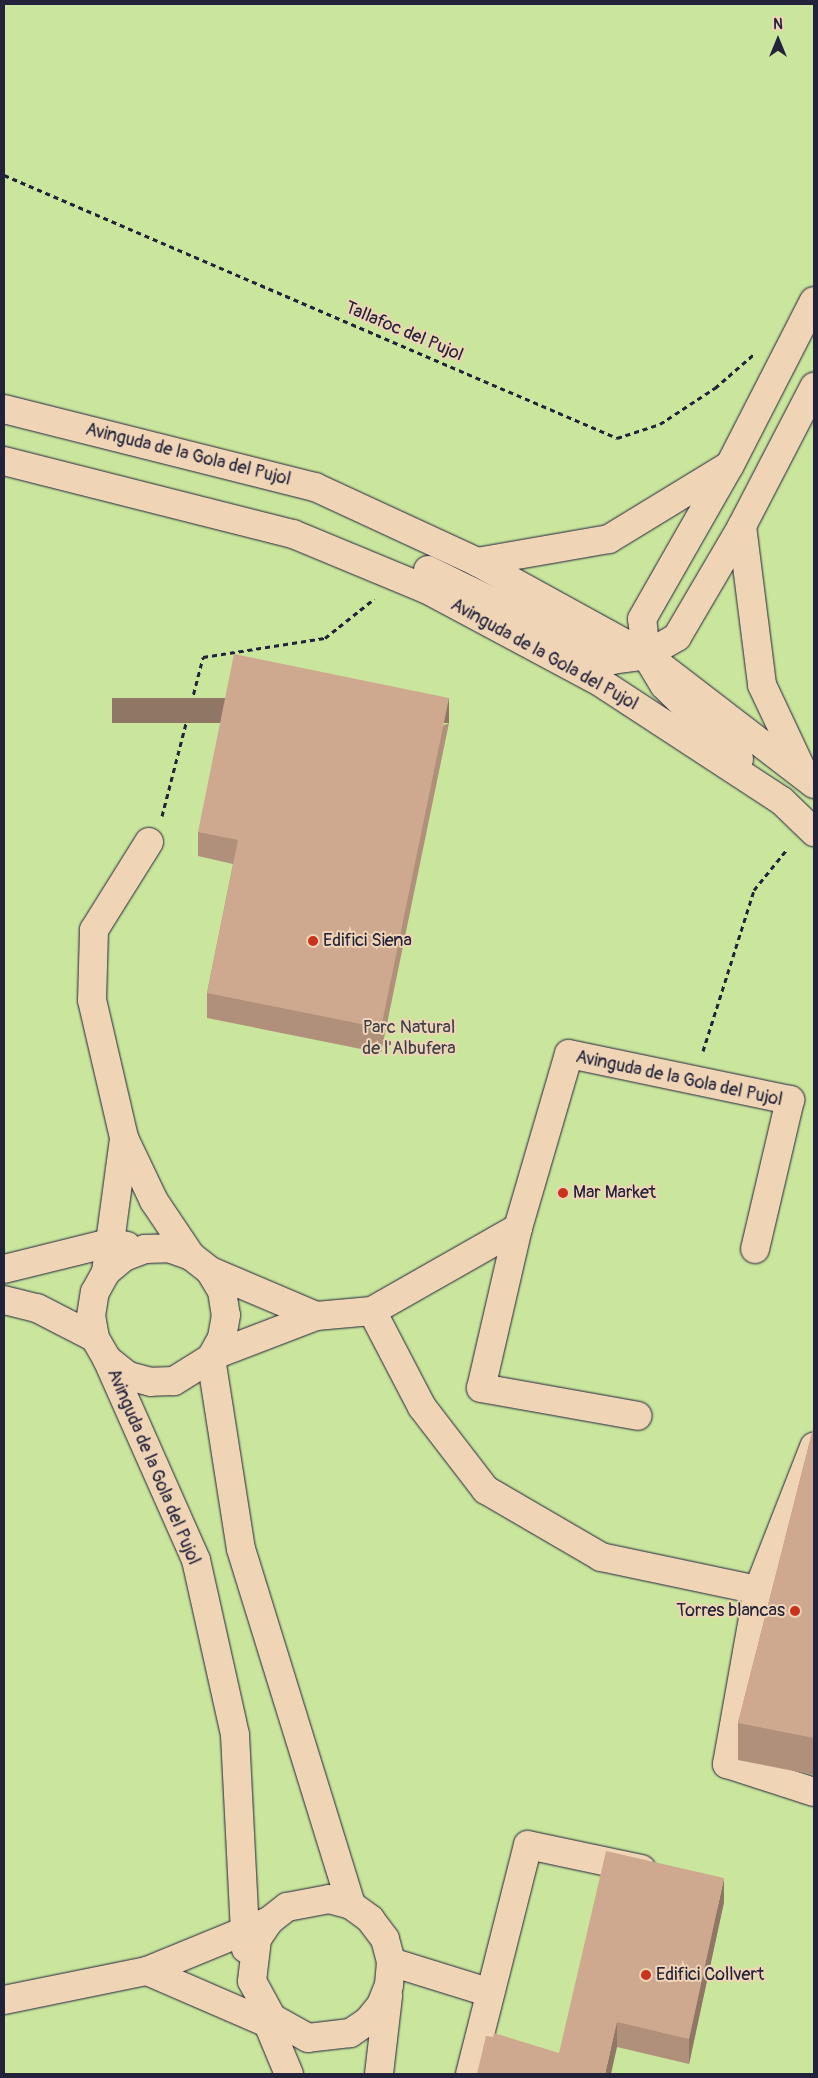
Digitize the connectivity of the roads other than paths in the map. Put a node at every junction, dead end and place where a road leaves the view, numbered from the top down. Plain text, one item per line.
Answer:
1 (814, 301) edge
2 (804, 341) edge
3 (814, 387) edge
4 (4, 409) edge
5 (4, 461) edge
6 (730, 465) junction
7 (742, 526) junction
8 (293, 534) junction
9 (477, 562) junction
10 (646, 655) junction
11 (809, 780) edge
12 (782, 801) junction
13 (811, 828) edge
14 (149, 842) road end
15 (124, 1138) junction
16 (518, 1228) junction
17 (109, 1243) junction
18 (146, 1249) junction
19 (755, 1249) dead end
20 (201, 1263) junction
21 (4, 1269) edge
22 (106, 1272) junction
23 (4, 1300) edge
24 (372, 1311) junction
25 (316, 1316) junction
26 (101, 1349) junction
27 (211, 1357) junction
28 (638, 1416) dead end
29 (814, 1447) edge
30 (758, 1590) junction
31 (814, 1792) edge
32 (669, 1874) edge
33 (351, 1905) junction
34 (270, 1921) junction
35 (242, 1931) junction
36 (148, 1971) junction
37 (390, 1974) junction
38 (255, 1991) junction
39 (488, 1992) junction
40 (4, 2000) edge
41 (279, 2029) junction
42 (289, 2074) edge
43 (380, 2074) edge
44 (470, 2074) edge

1 - 2 street, Avinguda de la Gola del Pujol
2 - 6 street, Avinguda de la Gola del Pujol
3 - 7 street, Avinguda de la Gola del Pujol
4 - 9 street, Avinguda de la Gola del Pujol
5 - 8 street, Avinguda de la Gola del Pujol
6 - 9 street
6 - 10 street, Avinguda de la Gola del Pujol
7 - 10 street, Avinguda de la Gola del Pujol
7 - 11 street, Avinguda de la Gola del Pujol
8 - 10 street, Avinguda de la Gola del Pujol
8 - 12 street, Avinguda de la Gola del Pujol
9 - 10 street, Avinguda de la Gola del Pujol
10 - 11 street, Avinguda de la Gola del Pujol
10 - 12 street, Avinguda de la Gola del Pujol
12 - 13 street, Avinguda de la Gola del Pujol
14 - 15 street
15 - 17 street
15 - 20 street
16 - 19 street, Avinguda de la Gola del Pujol
16 - 24 street
16 - 28 street, Avinguda de la Gola del Pujol
17 - 18 street
17 - 21 street
17 - 22 street
18 - 20 street
18 - 22 street
20 - 25 street
20 - 27 street
22 - 26 street
23 - 26 street
24 - 25 street
24 - 30 street
25 - 27 street
26 - 27 street
26 - 35 street, Avinguda de la Gola del Pujol
27 - 33 street
29 - 30 street
30 - 31 street
32 - 39 street
33 - 34 street
33 - 37 street
34 - 35 street
34 - 38 street
35 - 36 street
35 - 38 street, Avinguda de la Gola del Pujol
36 - 40 street
36 - 41 street
37 - 39 street
37 - 41 street
37 - 43 street
38 - 41 street, Avinguda de la Gola del Pujol
39 - 44 street
41 - 42 street, Avinguda de la Gola del Pujol

